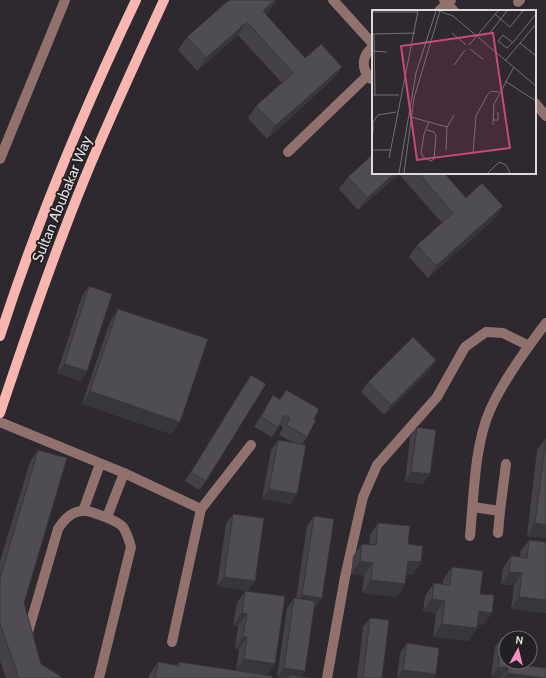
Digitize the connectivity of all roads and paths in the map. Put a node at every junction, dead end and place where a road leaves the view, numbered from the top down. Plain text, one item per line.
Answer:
1 (66, 0) edge
2 (136, 0) edge
3 (164, 0) edge
4 (333, 0) edge
5 (449, 4) edge
6 (440, 10) edge
7 (372, 45) edge
8 (372, 47) edge
9 (370, 78) edge
10 (536, 104) edge
11 (546, 116) edge
12 (288, 152) dead end
13 (0, 159) edge
14 (546, 322) edge
15 (0, 336) edge
16 (529, 346) junction
17 (0, 413) edge
18 (0, 422) edge
19 (251, 445) dead end
20 (100, 464) junction
21 (506, 464) dead end
22 (124, 473) junction
23 (473, 507) junction
24 (201, 508) junction
25 (83, 511) junction
26 (500, 511) junction
27 (107, 517) junction
28 (498, 533) dead end
29 (470, 536) dead end
30 (172, 642) dead end
31 (30, 647) edge
32 (99, 678) edge
33 (327, 678) edge

1 - 13 street
2 - 15 main road, Sultan Abubakar Way
3 - 17 main road, Sultan Abubakar Way
4 - 7 street
5 - 6 street
8 - 9 street
9 - 12 street
10 - 11 street
14 - 16 street
16 - 23 street
16 - 33 street
18 - 20 street
19 - 24 street
20 - 22 street
20 - 25 street
21 - 26 street
22 - 24 street
22 - 27 street
23 - 26 street
23 - 29 street
24 - 30 street
25 - 27 street
25 - 31 street
26 - 28 street
27 - 32 street

